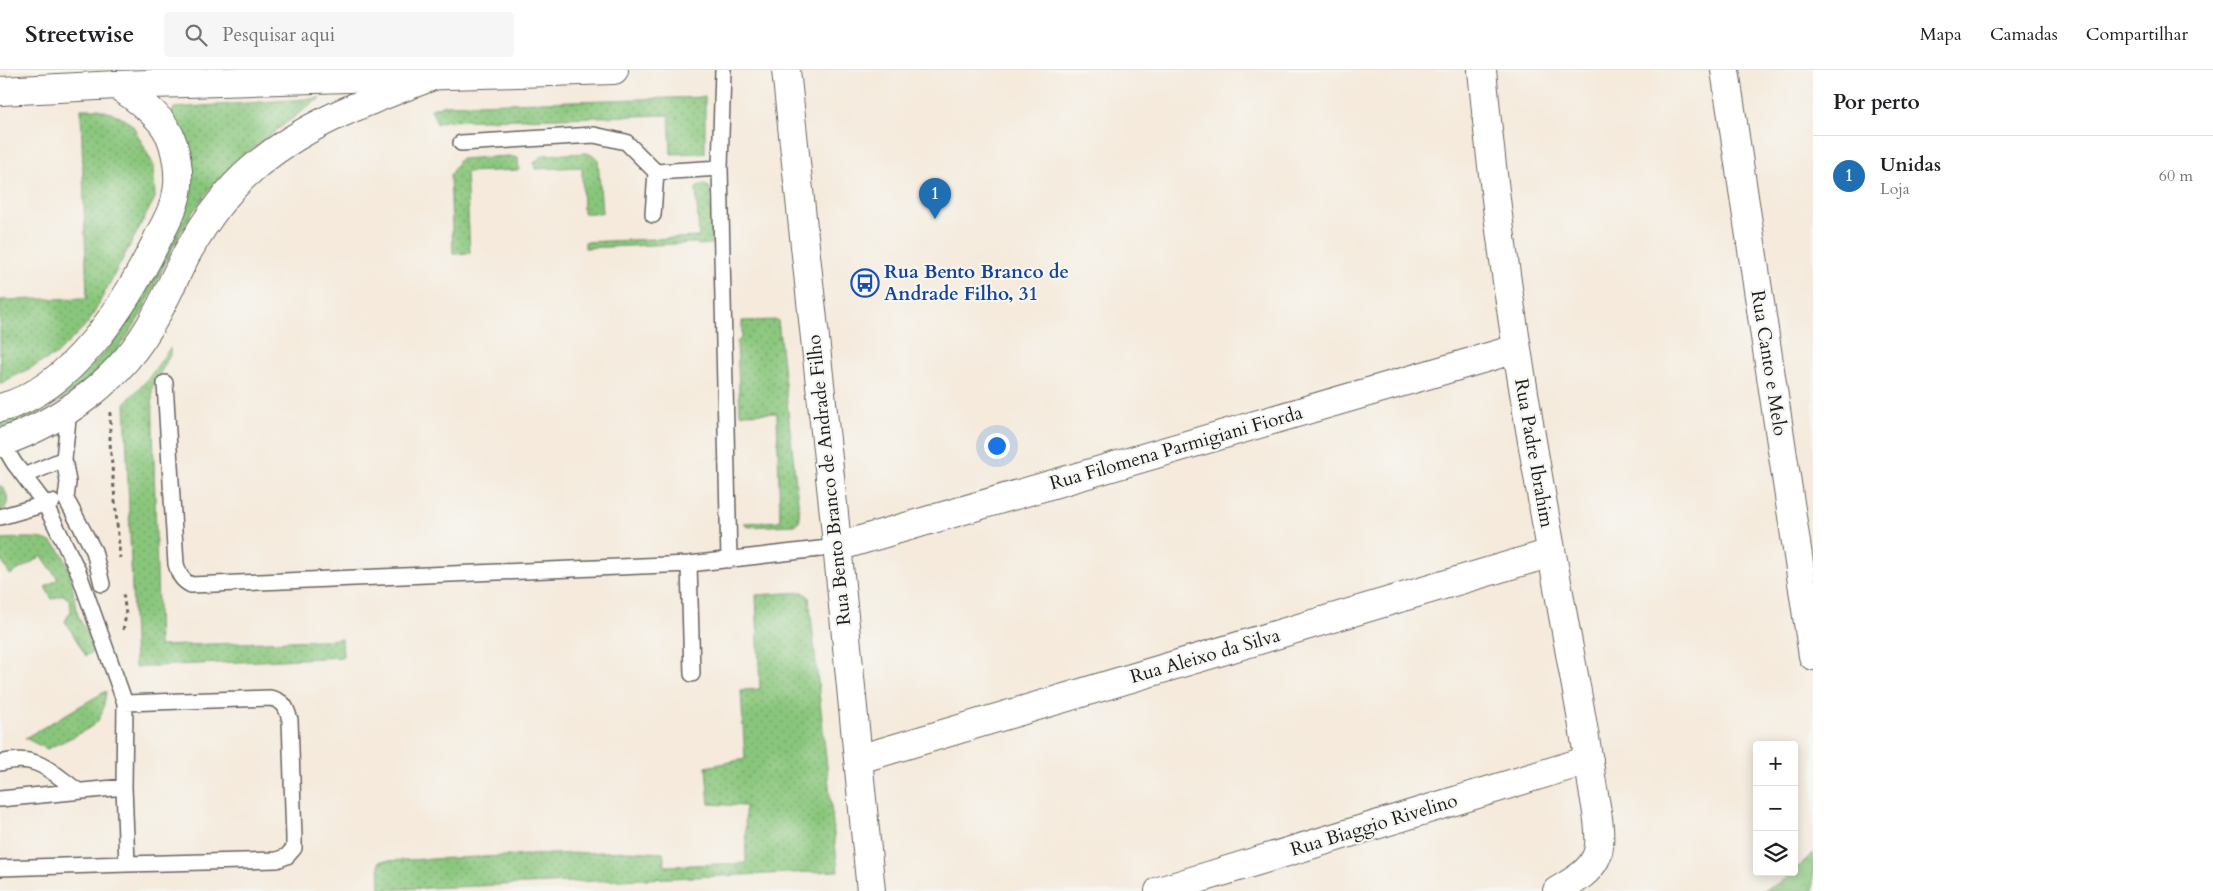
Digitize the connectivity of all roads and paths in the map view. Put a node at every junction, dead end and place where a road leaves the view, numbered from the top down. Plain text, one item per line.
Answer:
1 (614, 70) edge
2 (723, 70) edge
3 (786, 70) edge
4 (1482, 70) edge
5 (1725, 70) edge
6 (433, 76) junction
7 (117, 85) junction
8 (0, 91) edge
9 (461, 144) dead end
10 (720, 168) junction
11 (656, 172) junction
12 (653, 215) dead end
13 (1516, 350) junction
14 (165, 383) dead end
15 (0, 408) edge
16 (69, 409) junction
17 (110, 409) dead end
18 (1, 443) edge
19 (64, 459) junction
20 (24, 476) junction
21 (66, 499) junction
22 (45, 504) junction
23 (0, 517) edge
24 (837, 547) junction
25 (1552, 553) junction
26 (729, 560) junction
27 (690, 564) junction
28 (121, 567) dead end
29 (102, 584) dead end
30 (123, 586) dead end
31 (106, 652) junction
32 (1813, 656) edge
33 (692, 674) dead end
34 (125, 702) junction
35 (858, 759) junction
36 (1589, 760) junction
37 (0, 763) edge
38 (124, 787) junction
39 (78, 791) junction
40 (0, 799) edge
41 (128, 864) junction
42 (0, 868) edge
43 (871, 891) edge
44 (1159, 891) edge
45 (1557, 891) edge

1 - 6 main road
2 - 10 lane
3 - 24 main road, Rua Bento Branco de Andrade Filho
4 - 13 main road, Rua Padre Ibrahim
5 - 32 main road, Rua Canto e Melo
6 - 7 main road
6 - 16 main road
7 - 8 main road
7 - 15 main road
9 - 11 lane
10 - 11 lane
10 - 26 lane
11 - 12 lane
13 - 24 main road, Rua Filomena Parmigiani Fiorda
13 - 25 main road, Rua Padre Ibrahim
14 - 27 lane
16 - 18 main road
16 - 19 lane
17 - 28 path
18 - 20 lane
19 - 20 lane
19 - 21 lane
20 - 22 lane
21 - 22 lane
21 - 29 lane
22 - 23 lane
22 - 31 lane
24 - 26 lane
24 - 35 main road, Rua Bento Branco de Andrade Filho
25 - 35 main road, Rua Aleixo da Silva
25 - 36 main road, Rua Padre Ibrahim
26 - 27 lane
27 - 33 lane
30 - 31 path
31 - 34 lane
34 - 38 lane
34 - 41 lane
35 - 43 main road, Rua Bento Branco de Andrade Filho
36 - 44 main road, Rua Biaggio Rivelino
36 - 45 main road, Rua Padre Ibrahim
37 - 39 lane
38 - 39 lane
38 - 41 lane
39 - 40 lane
41 - 42 lane

